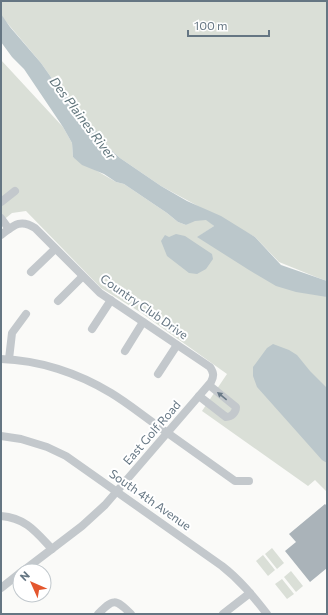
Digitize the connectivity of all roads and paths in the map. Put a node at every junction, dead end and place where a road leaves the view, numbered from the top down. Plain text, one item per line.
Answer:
1 (15, 191) dead end
2 (1, 202) edge
3 (1, 218) edge
4 (11, 228) junction
5 (1, 235) edge
6 (55, 249) junction
7 (31, 272) dead end
8 (82, 277) junction
9 (111, 300) junction
10 (58, 301) dead end
11 (26, 314) dead end
12 (143, 322) junction
13 (92, 329) dead end
14 (177, 345) junction
15 (125, 350) dead end
16 (5, 359) edge
17 (158, 374) dead end
18 (209, 385) junction
19 (199, 396) junction
20 (168, 433) junction
21 (1, 436) edge
22 (249, 482) dead end
23 (117, 492) junction
24 (1, 516) edge
25 (52, 549) junction
26 (34, 563) edge
27 (12, 579) edge
28 (1, 588) edge
29 (250, 593) junction
30 (98, 614) edge
31 (131, 614) edge
32 (223, 614) edge
33 (267, 614) edge

1 - 2 street
3 - 4 street
4 - 5 street
4 - 6 street, Country Club Drive
6 - 7 street
6 - 8 street, Country Club Drive
8 - 9 street, Country Club Drive
8 - 10 street
9 - 12 street, Country Club Drive
9 - 13 street
11 - 16 street
12 - 14 street, Country Club Drive
12 - 15 street
14 - 17 street
14 - 18 street, Country Club Drive
16 - 20 street
18 - 19 street, East Golf Road
19 -> 18 street
19 - 20 street, East Golf Road
20 - 22 street
20 - 23 street, East Golf Road
21 - 23 street, South 4th Avenue
23 - 25 street, East Golf Road
23 - 29 street, South 4th Avenue
24 - 25 street
25 - 26 street, East Golf Road
27 - 28 street
29 - 32 street
29 - 33 street, South 4th Avenue
30 - 31 street

